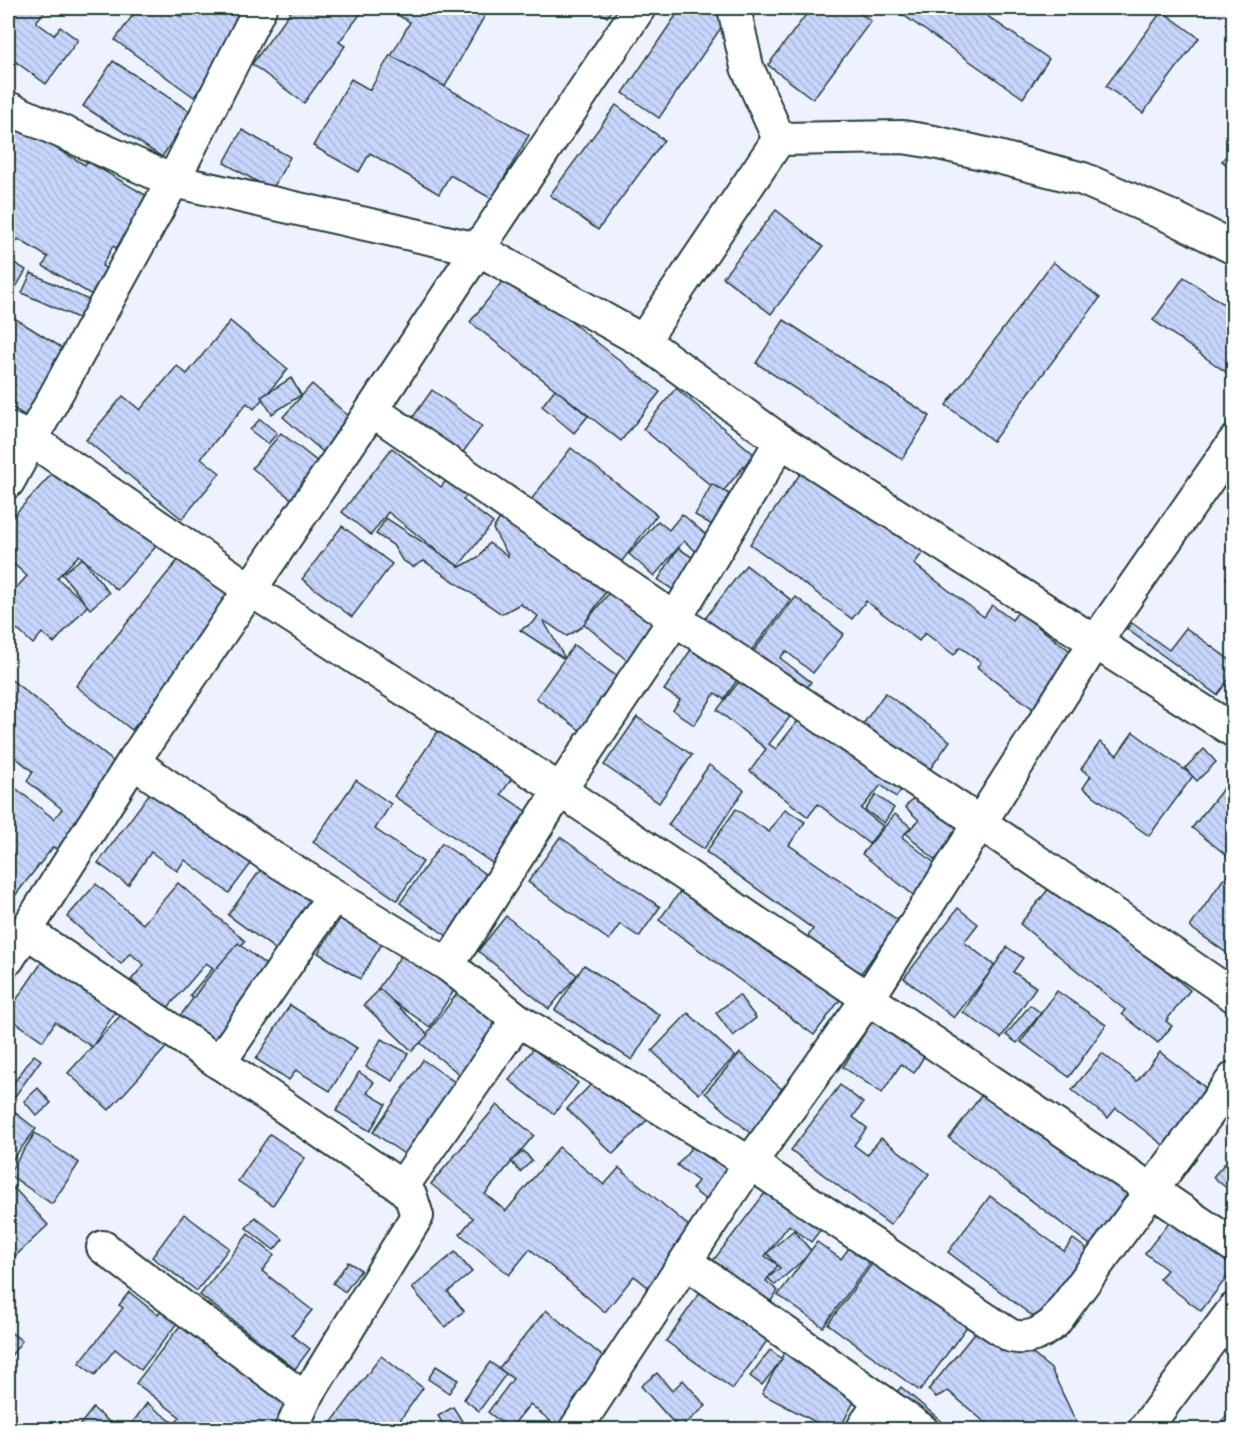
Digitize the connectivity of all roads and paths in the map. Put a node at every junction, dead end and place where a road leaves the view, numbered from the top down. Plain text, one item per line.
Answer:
1 (260, 8) edge
2 (639, 8) edge
3 (734, 8) edge
4 (8, 108) edge
5 (778, 139) junction
6 (173, 182) junction
7 (1233, 248) edge
8 (478, 249) junction
9 (643, 341) junction
10 (372, 410) junction
11 (20, 434) edge
12 (781, 441) junction
13 (1233, 442) edge
14 (8, 482) edge
15 (251, 590) junction
16 (675, 619) junction
17 (1096, 641) junction
18 (1233, 731) edge
19 (133, 762) junction
20 (560, 790) junction
21 (979, 822) junction
22 (333, 896) junction
23 (13, 949) edge
24 (448, 965) junction
25 (1233, 996) edge
26 (867, 1000) junction
27 (518, 1020) junction
28 (219, 1063) junction
29 (1233, 1078) edge
30 (750, 1163) junction
31 (402, 1187) junction
32 (1150, 1191) junction
33 (1233, 1246) edge
34 (103, 1247) dead end
35 (686, 1262) junction
36 (1233, 1309) edge
37 (305, 1400) junction
38 (880, 1400) junction
39 (291, 1430) edge
40 (575, 1430) edge
41 (862, 1430) edge
42 (922, 1430) edge
43 (1144, 1430) edge

1 - 6 street
2 - 8 street
3 - 5 street
4 - 6 street
5 - 7 street
5 - 9 street
6 - 8 street
6 - 11 street
8 - 9 street
8 - 10 street
9 - 12 street
10 - 15 street
10 - 16 street
11 - 14 street
11 - 15 street
12 - 16 street
12 - 17 street
13 - 17 street
15 - 19 street
15 - 20 street
16 - 20 street
16 - 21 street
17 - 18 street
17 - 21 street
19 - 22 street
19 - 23 street
20 - 24 street
20 - 26 street
21 - 25 street
21 - 26 street
22 - 24 street
22 - 28 street
23 - 28 street
24 - 27 street
26 - 30 street
26 - 32 street
27 - 30 street
27 - 31 street
28 - 31 street
29 - 32 street
30 - 32 street
30 - 35 street
31 - 37 street
32 - 33 street
34 - 37 street
35 - 38 street
35 - 40 street
36 - 43 street
37 - 39 street
38 - 41 street
38 - 42 street

